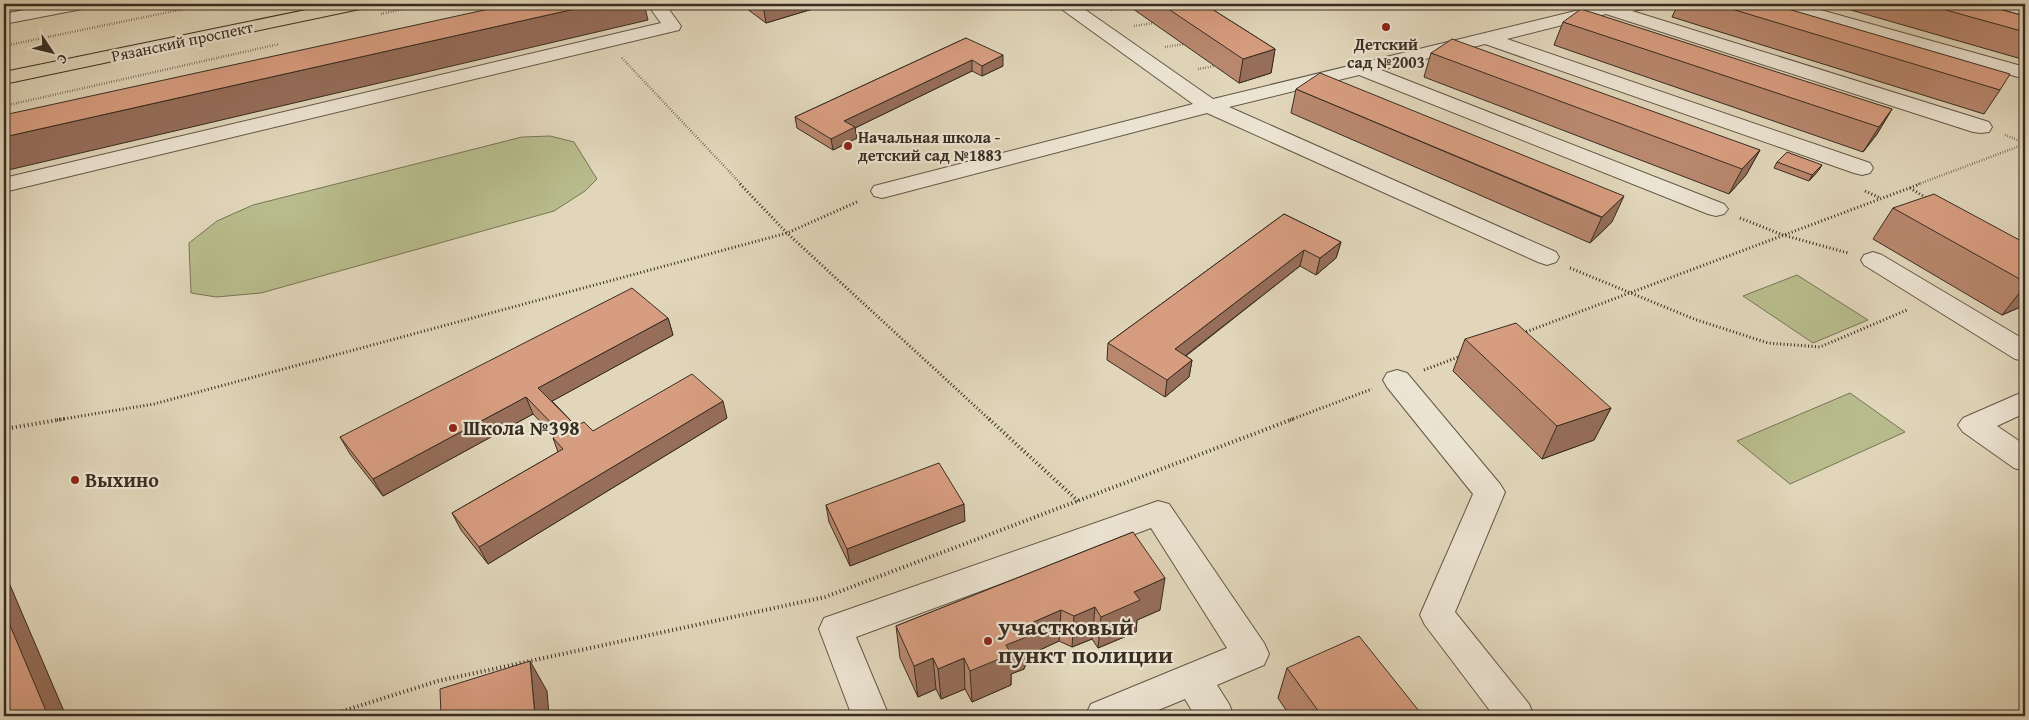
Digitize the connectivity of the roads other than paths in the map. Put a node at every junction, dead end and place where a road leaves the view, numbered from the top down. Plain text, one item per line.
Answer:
1 (82, 4) edge
2 (278, 4) edge
3 (360, 4) edge
4 (656, 4) edge
5 (1066, 4) edge
6 (1645, 4) edge
7 (1780, 4) edge
8 (1990, 4) edge
9 (38, 8) edge
10 (1605, 9) junction
11 (2025, 13) edge
12 (4, 19) edge
13 (1486, 38) junction
14 (42, 52) dead end
15 (1361, 69) junction
16 (2025, 74) edge
17 (4, 78) edge
18 (1209, 106) junction
19 (1981, 127) dead end
20 (1862, 168) dead end
21 (4, 185) edge
22 (882, 191) road end
23 (1716, 209) road end
24 (1547, 257) road end
25 (1873, 260) road end
26 (2025, 352) edge
27 (1397, 380) road end
28 (2025, 401) edge
29 (2025, 460) edge
30 (1192, 679) junction
31 (870, 716) edge
32 (1104, 716) edge
33 (1216, 716) edge
34 (1516, 716) edge

1 - 9 street
2 - 14 main road, Рязанский проспект
3 - 17 main road, Рязанский проспект
4 - 21 street
5 - 18 street
6 - 10 street
7 - 16 street
8 - 11 street
9 - 12 street
10 - 13 street
10 - 19 street
13 - 15 street
13 - 20 street
15 - 18 street
15 - 23 street
18 - 22 street
18 - 24 street
25 - 26 street
27 - 34 street
28 - 29 street
30 - 31 street
30 - 32 street
30 - 33 street

